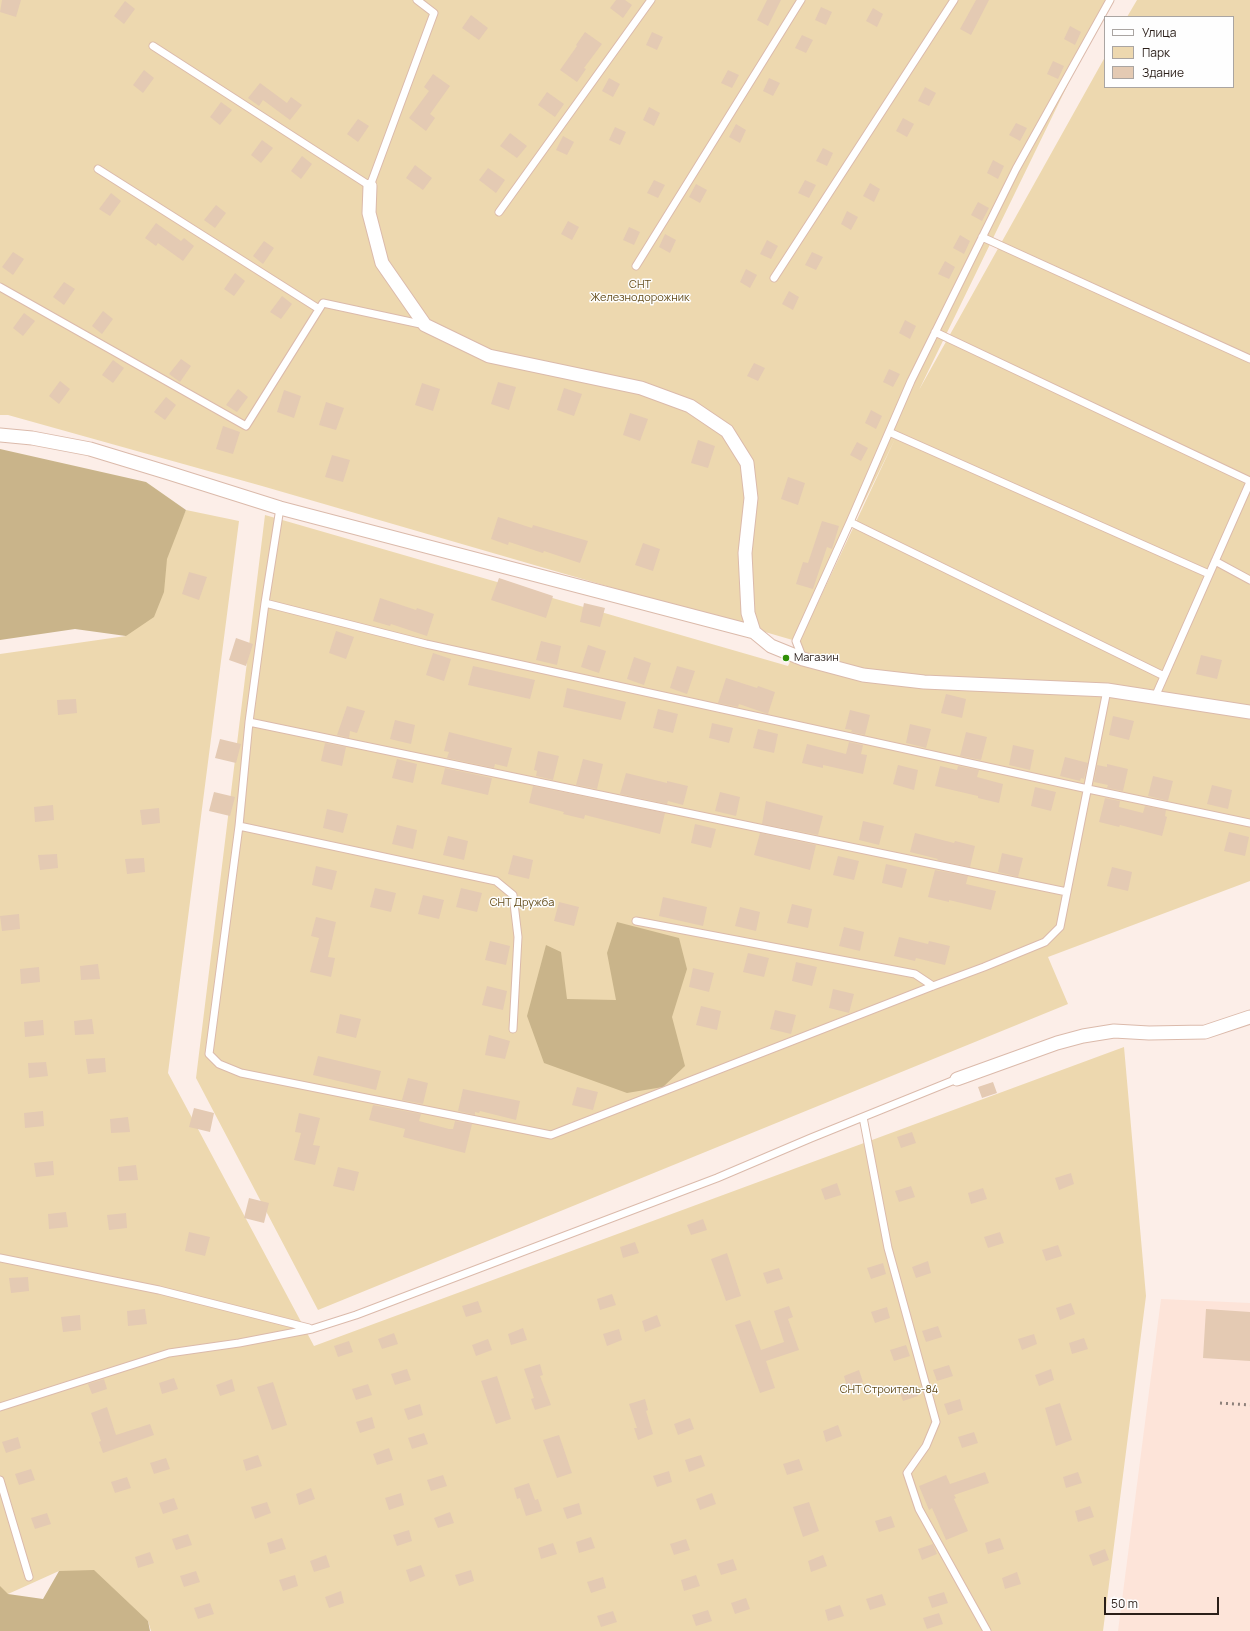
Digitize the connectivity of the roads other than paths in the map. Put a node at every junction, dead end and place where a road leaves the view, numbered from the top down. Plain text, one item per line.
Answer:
1 (417, 0) edge
2 (651, 0) edge
3 (801, 0) edge
4 (954, 0) edge
5 (1110, 0) edge
6 (153, 46) dead end
7 (98, 169) dead end
8 (370, 186) junction
9 (499, 212) dead end
10 (982, 237) junction
11 (636, 266) dead end
12 (774, 278) dead end
13 (0, 287) edge
14 (319, 309) junction
15 (425, 325) junction
16 (935, 332) junction
17 (1250, 359) edge
18 (889, 432) junction
19 (0, 435) edge
20 (1250, 482) edge
21 (280, 508) junction
22 (850, 522) junction
23 (1215, 561) junction
24 (1209, 574) junction
25 (1250, 580) edge
26 (265, 603) junction
27 (754, 632) junction
28 (803, 659) junction
29 (1164, 676) junction
30 (1107, 690) junction
31 (1155, 697) junction
32 (1250, 712) edge
33 (249, 722) junction
34 (1088, 789) junction
35 (1250, 822) edge
36 (240, 826) junction
37 (1067, 892) junction
38 (636, 921) dead end
39 (933, 986) junction
40 (1250, 1017) edge
41 (513, 1029) dead end
42 (956, 1079) joint
43 (862, 1117) junction
44 (0, 1258) edge
45 (312, 1329) junction
46 (0, 1407) edge
47 (0, 1480) edge
48 (29, 1577) dead end
49 (986, 1631) edge

1 - 8 lane
2 - 9 lane
3 - 11 lane
4 - 12 lane
5 - 10 lane
6 - 8 lane
7 - 14 lane
8 - 15 street
10 - 16 lane
10 - 17 lane
13 - 14 lane
14 - 15 lane
15 - 27 street
16 - 18 lane
16 - 20 lane
18 - 22 lane
18 - 24 lane
19 - 21 street
20 - 23 lane
21 - 26 lane
21 - 27 street
22 - 28 lane
22 - 29 lane
23 - 24 lane
23 - 25 lane
24 - 29 lane
26 - 33 lane
26 - 34 lane
27 - 28 street
28 - 30 street
29 - 31 lane
30 - 31 street
30 - 34 lane
31 - 32 street
33 - 36 lane
33 - 37 lane
34 - 35 lane
34 - 37 lane
36 - 39 lane
36 - 41 lane
37 - 39 lane
38 - 39 lane
40 - 42 street
42 - 43 lane
43 - 45 lane
43 - 49 lane
44 - 45 lane
45 - 46 lane
47 - 48 lane

